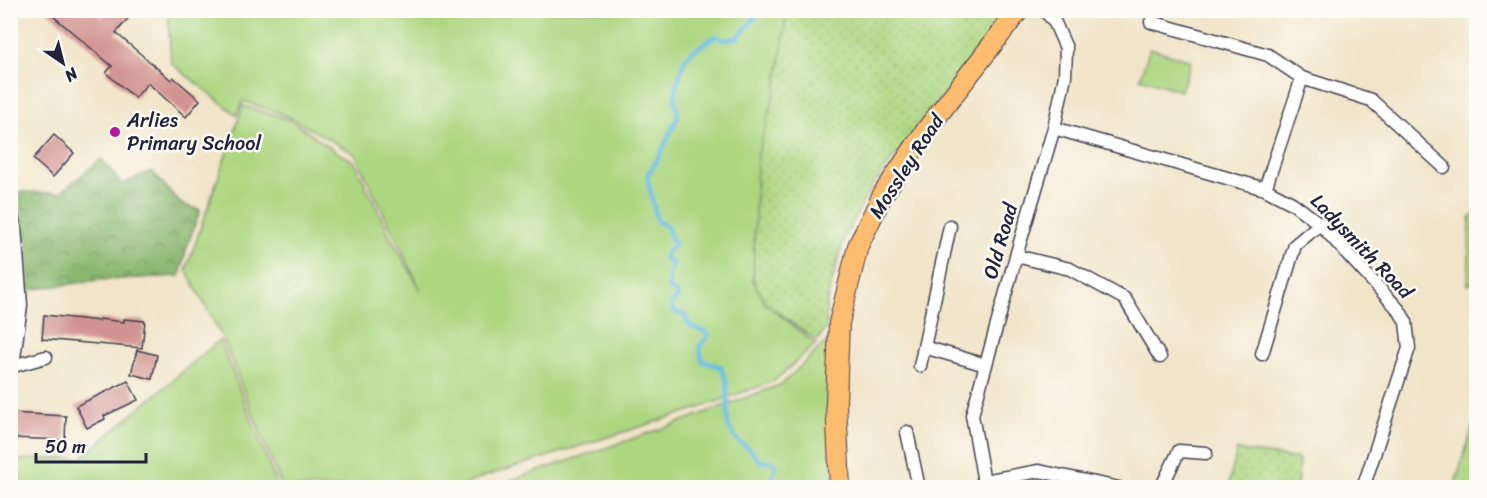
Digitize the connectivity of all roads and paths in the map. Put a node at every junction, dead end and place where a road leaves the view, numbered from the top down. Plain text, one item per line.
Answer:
1 (1019, 10) edge
2 (1044, 10) edge
3 (1151, 22) dead end
4 (1302, 78) junction
5 (1054, 128) junction
6 (1444, 167) dead end
7 (1265, 189) junction
8 (10, 208) edge
9 (1320, 224) junction
10 (950, 226) dead end
11 (1016, 256) junction
12 (924, 347) junction
13 (1262, 354) dead end
14 (46, 357) dead end
15 (1160, 357) dead end
16 (986, 365) junction
17 (920, 366) dead end
18 (12, 368) edge
19 (907, 432) dead end
20 (1206, 453) dead end
21 (984, 484) edge
22 (840, 488) edge
23 (919, 488) edge
24 (1119, 488) edge
25 (1161, 488) edge
26 (1363, 488) edge

1 - 22 main road, Mossley Road
2 - 5 street, Old Road
3 - 4 street
4 - 6 street
4 - 7 street
5 - 7 street, Ladysmith Road
5 - 11 street, Old Road
7 - 9 street, Ladysmith Road
8 - 18 street
9 - 13 street
9 - 26 street, Ladysmith Road
10 - 12 street
11 - 15 street
11 - 16 street, Old Road
12 - 16 street
12 - 17 street
14 - 18 street
16 - 21 street, Old Road
19 - 23 street
20 - 25 street
21 - 24 street

